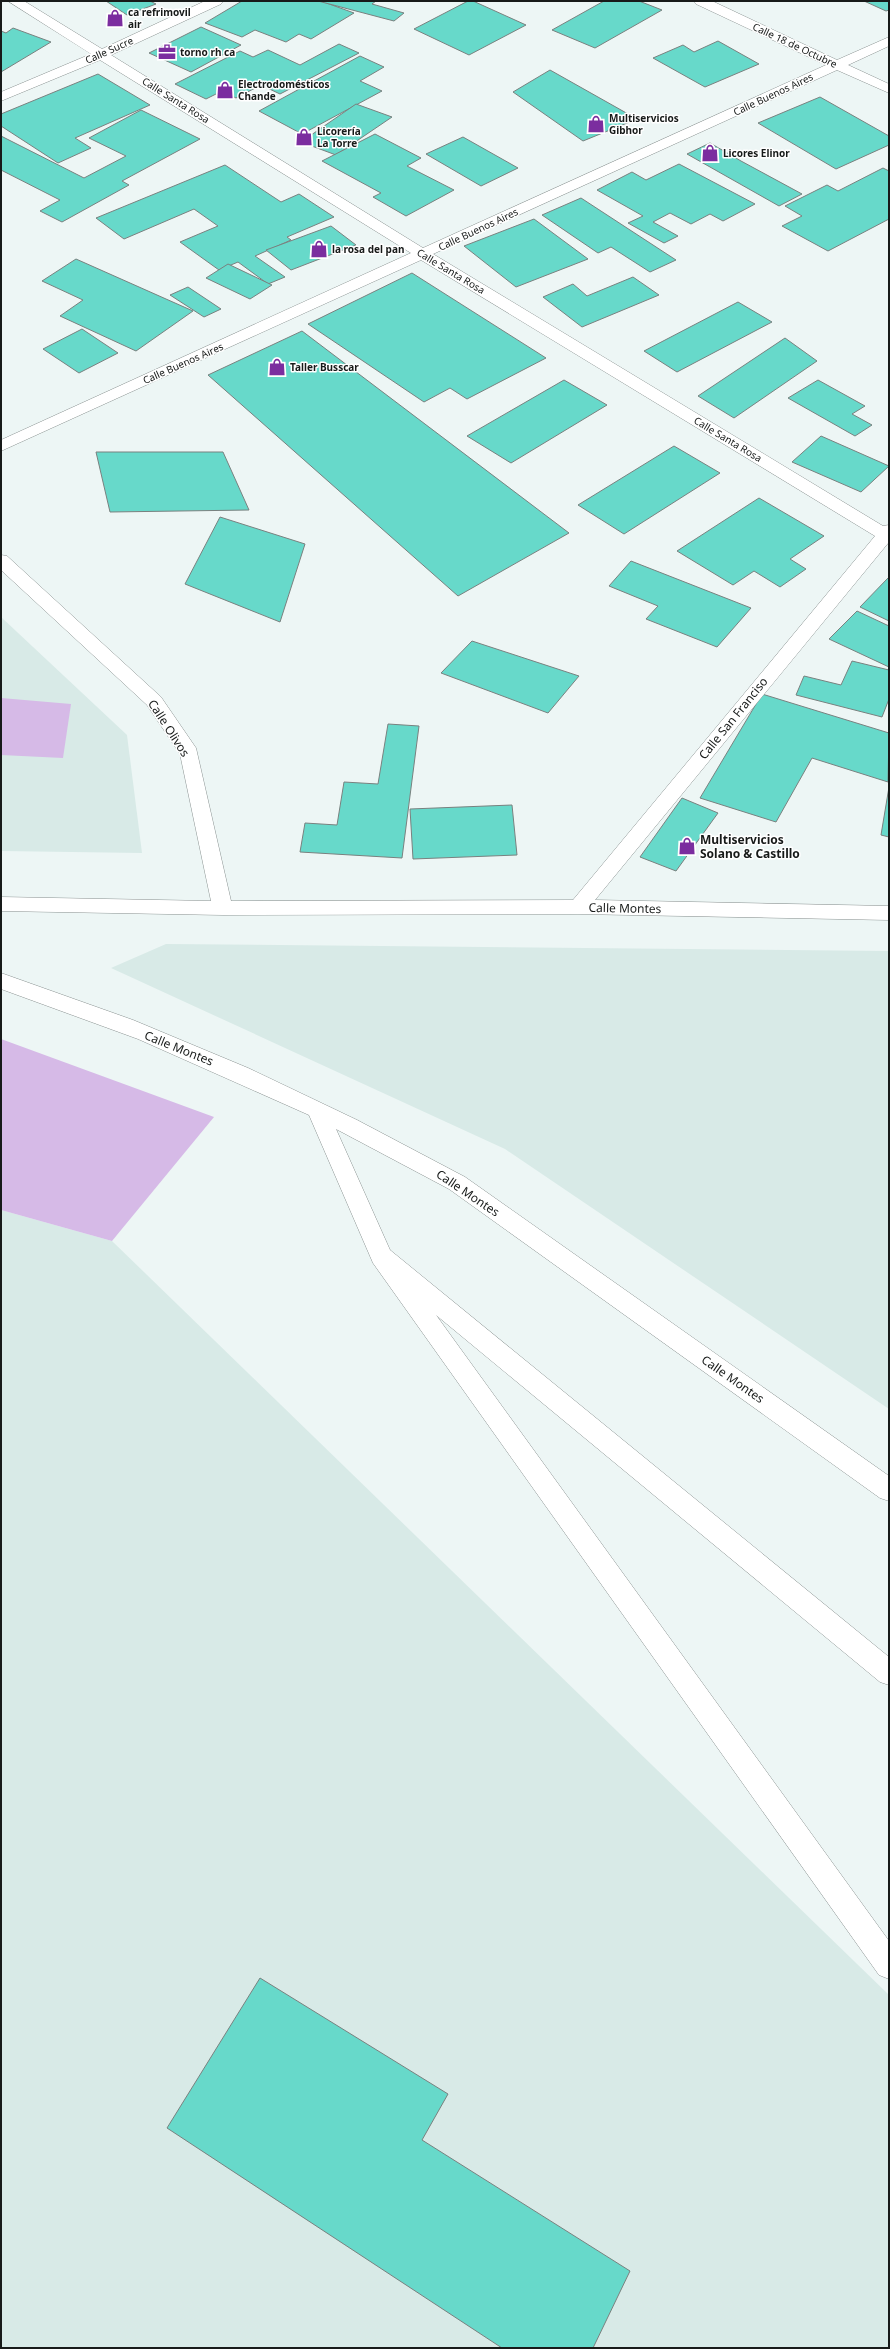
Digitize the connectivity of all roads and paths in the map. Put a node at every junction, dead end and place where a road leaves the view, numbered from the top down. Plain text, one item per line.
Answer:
1 (15, 1) edge
2 (216, 1) edge
3 (701, 1) edge
4 (889, 41) edge
5 (103, 54) junction
6 (837, 64) junction
7 (889, 89) edge
8 (1, 97) edge
9 (422, 254) junction
10 (1, 446) edge
11 (888, 534) edge
12 (1, 560) edge
13 (1, 904) edge
14 (578, 907) junction
15 (223, 908) junction
16 (889, 913) edge
17 (1, 980) edge
18 (318, 1112) junction
19 (381, 1256) junction
20 (889, 1490) edge
21 (889, 1673) edge
22 (889, 1965) edge

1 - 5 street, Calle Santa Rosa
2 - 5 street, Calle Sucre
3 - 6 street, Calle 18 de Octubre
4 - 6 street, Calle Buenos Aires
5 - 8 street, Calle Sucre
5 - 9 street, Calle Santa Rosa
6 - 7 street, Calle 18 de Octubre
6 - 9 street, Calle Buenos Aires
9 - 10 street, Calle Buenos Aires
9 - 11 street, Calle Santa Rosa
11 - 14 street, Calle San Franciso
12 - 15 street, Calle Olivos
13 - 15 street, Calle Montes
14 - 15 street, Calle Montes
14 - 16 street, Calle Montes
17 - 18 street, Calle Montes
18 - 19 street
18 - 20 street, Calle Montes
19 - 21 street
19 - 22 street

